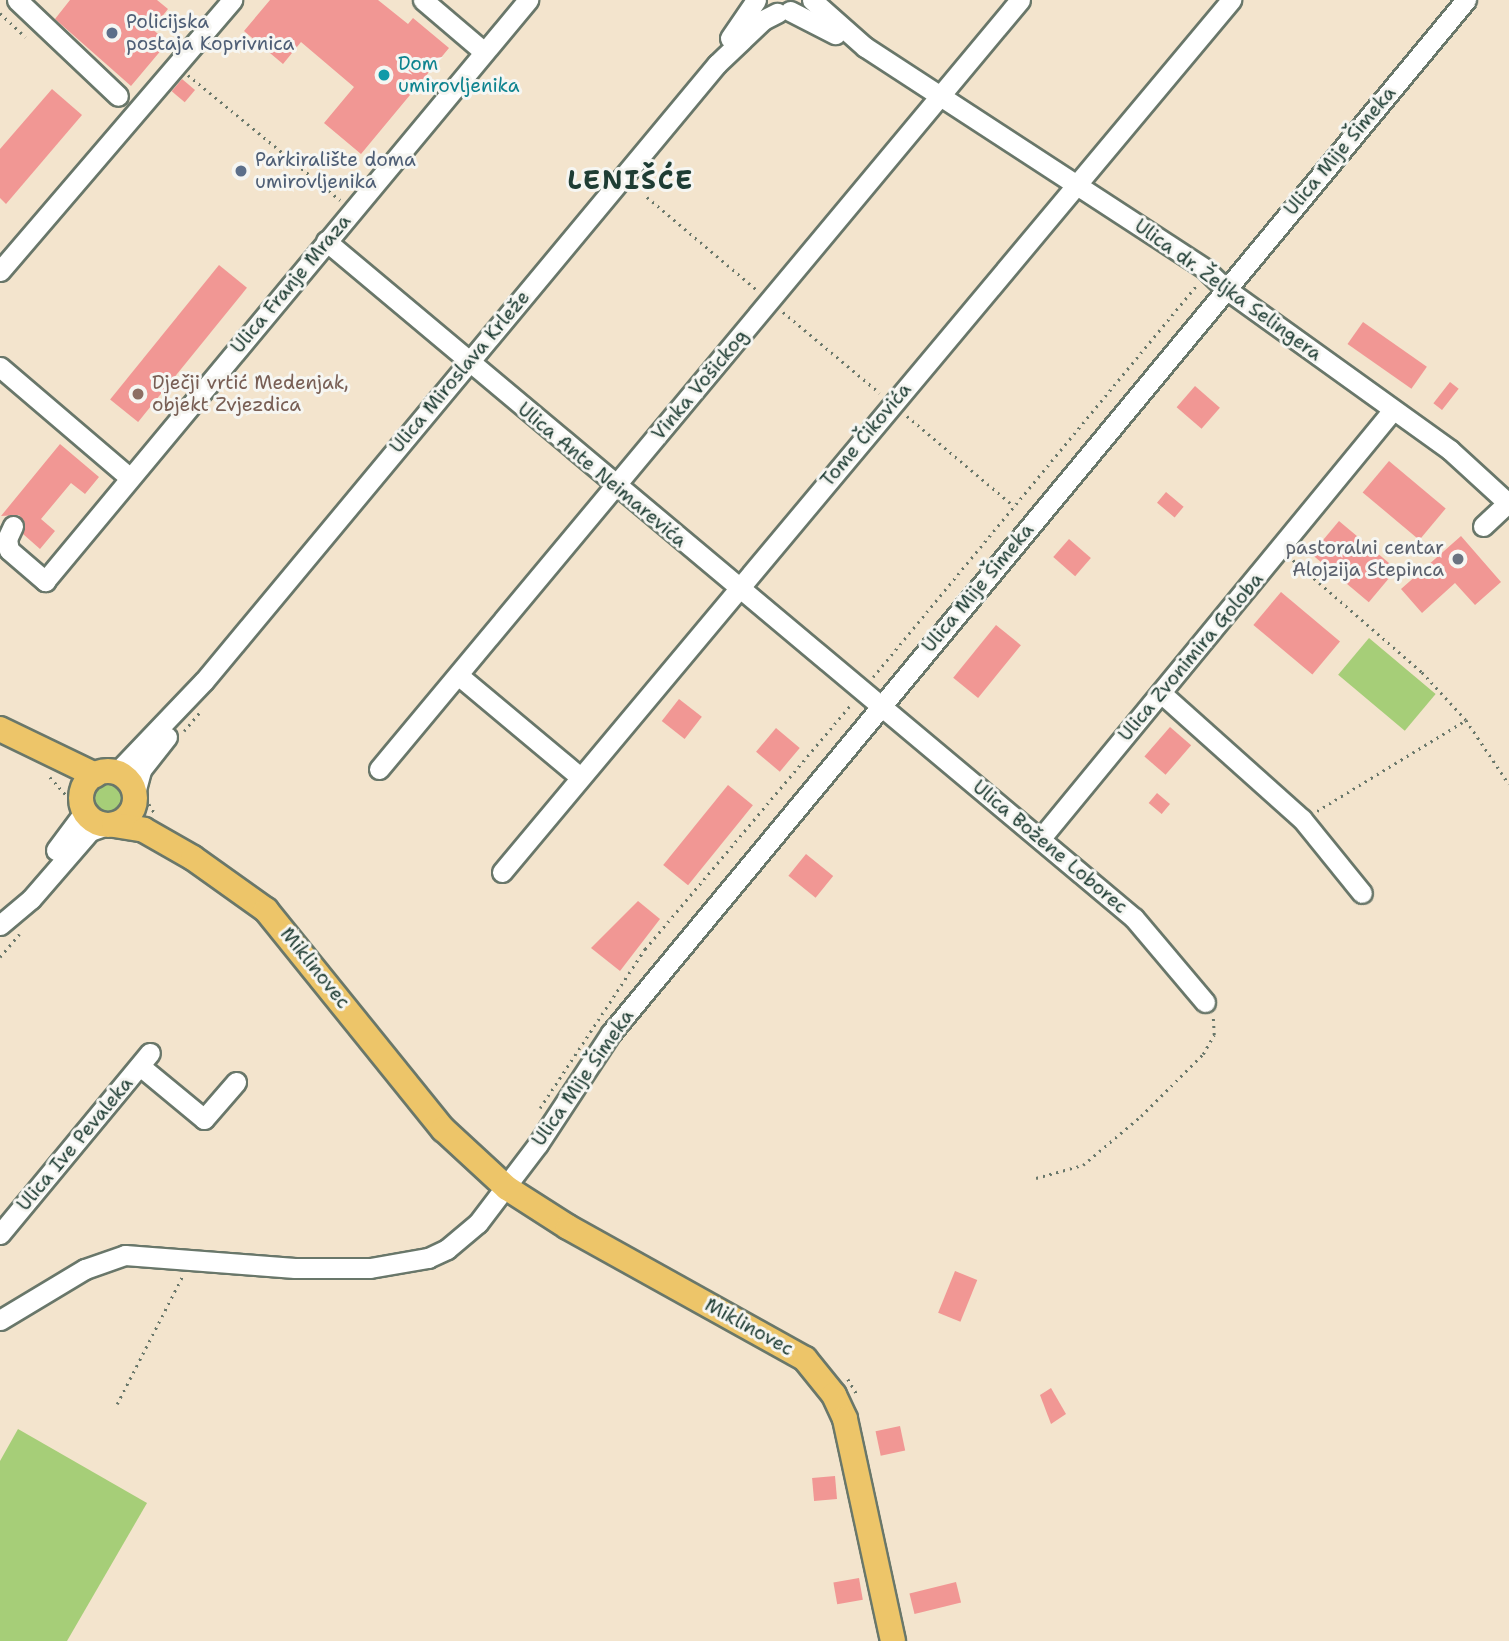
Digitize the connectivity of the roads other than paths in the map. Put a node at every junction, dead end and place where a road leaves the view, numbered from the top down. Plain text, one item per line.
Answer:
1 (17, 0) edge
2 (232, 0) edge
3 (423, 0) edge
4 (528, 0) edge
5 (756, 0) edge
6 (812, 0) edge
7 (1020, 0) edge
8 (1231, 0) edge
9 (1466, 0) edge
10 (790, 8) edge
11 (865, 47) junction
12 (484, 52) junction
13 (717, 64) junction
14 (118, 96) dead end
15 (939, 97) junction
16 (1076, 184) junction
17 (326, 242) junction
18 (0, 271) edge
19 (1226, 289) junction
20 (468, 363) junction
21 (0, 367) edge
22 (1393, 410) junction
23 (130, 478) junction
24 (615, 486) junction
25 (1508, 503) edge
26 (13, 526) dead end
27 (1483, 526) dead end
28 (737, 588) junction
29 (458, 676) junction
30 (204, 681) junction
31 (1161, 693) junction
32 (880, 706) junction
33 (0, 729) edge
34 (379, 769) dead end
35 (580, 777) junction
36 (90, 797) junction
37 (142, 802) junction
38 (111, 825) junction
39 (1041, 838) junction
40 (193, 858) junction
41 (502, 872) dead end
42 (1362, 893) dead end
43 (0, 925) edge
44 (1206, 1002) road end
45 (236, 1082) dead end
46 (507, 1188) junction
47 (0, 1234) edge
48 (0, 1320) edge
49 (893, 1641) edge

1 - 14 street
2 - 18 street
3 - 12 street
4 - 12 street, Ulica Franje Mraza
5 - 10 street, Ulica dr. Željka Selingera
5 - 13 street, Ulica Miroslava Krleže
6 - 11 street, Ulica dr. Željka Selingera
7 - 15 street, Vinka Vošickog
8 - 16 street, Tome Čikovića
9 - 19 street, Ulica Mije Šimeka
10 - 11 street, Ulica dr. Željka Selingera
10 - 13 street, Ulica Miroslava Krleže
11 - 15 street, Ulica dr. Željka Selingera
12 - 17 street, Ulica Franje Mraza
13 - 20 street, Ulica Miroslava Krleže
15 - 16 street, Ulica dr. Željka Selingera
15 - 24 street, Vinka Vošickog
16 - 19 street, Ulica dr. Željka Selingera
16 - 28 street, Tome Čikovića
17 - 20 street, Ulica Ante Neimarevića
17 - 23 street, Ulica Franje Mraza
19 - 22 street, Ulica dr. Željka Selingera
19 - 32 street, Ulica Mije Šimeka
20 - 24 street, Ulica Ante Neimarevića
20 - 30 street, Ulica Miroslava Krleže
21 - 23 street
22 - 25 street, Ulica dr. Željka Selingera
22 - 31 street, Ulica Zvonimira Goloba
23 - 26 street, Ulica Franje Mraza
24 - 28 street, Ulica Ante Neimarevića
24 - 29 street, Vinka Vošickog
25 - 27 street
28 - 32 street, Ulica Ante Neimarevića
28 - 35 street, Tome Čikovića
29 - 34 street, Vinka Vošickog
29 - 35 street
30 - 36 street, Ulica Miroslava Krleže
30 - 37 street, Ulica Miroslava Krleže
31 - 39 street, Ulica Zvonimira Goloba
31 - 42 street
32 - 39 street, Ulica Božene Loborec
32 - 46 street, Ulica Mije Šimeka
33 - 36 main road
35 - 41 street, Tome Čikovića
36 - 37 main road, Miklinovec
36 - 38 main road
36 - 43 street, Ulica Miroslava Krleže
37 - 38 main road
37 - 40 main road, Miklinovec
38 - 40 main road, Miklinovec
38 - 43 street, Ulica Miroslava Krleže
39 - 44 street, Ulica Božene Loborec
40 - 46 main road, Miklinovec
45 - 47 street, Ulica Ive Pevaleka
46 - 48 street
46 - 49 main road, Miklinovec

